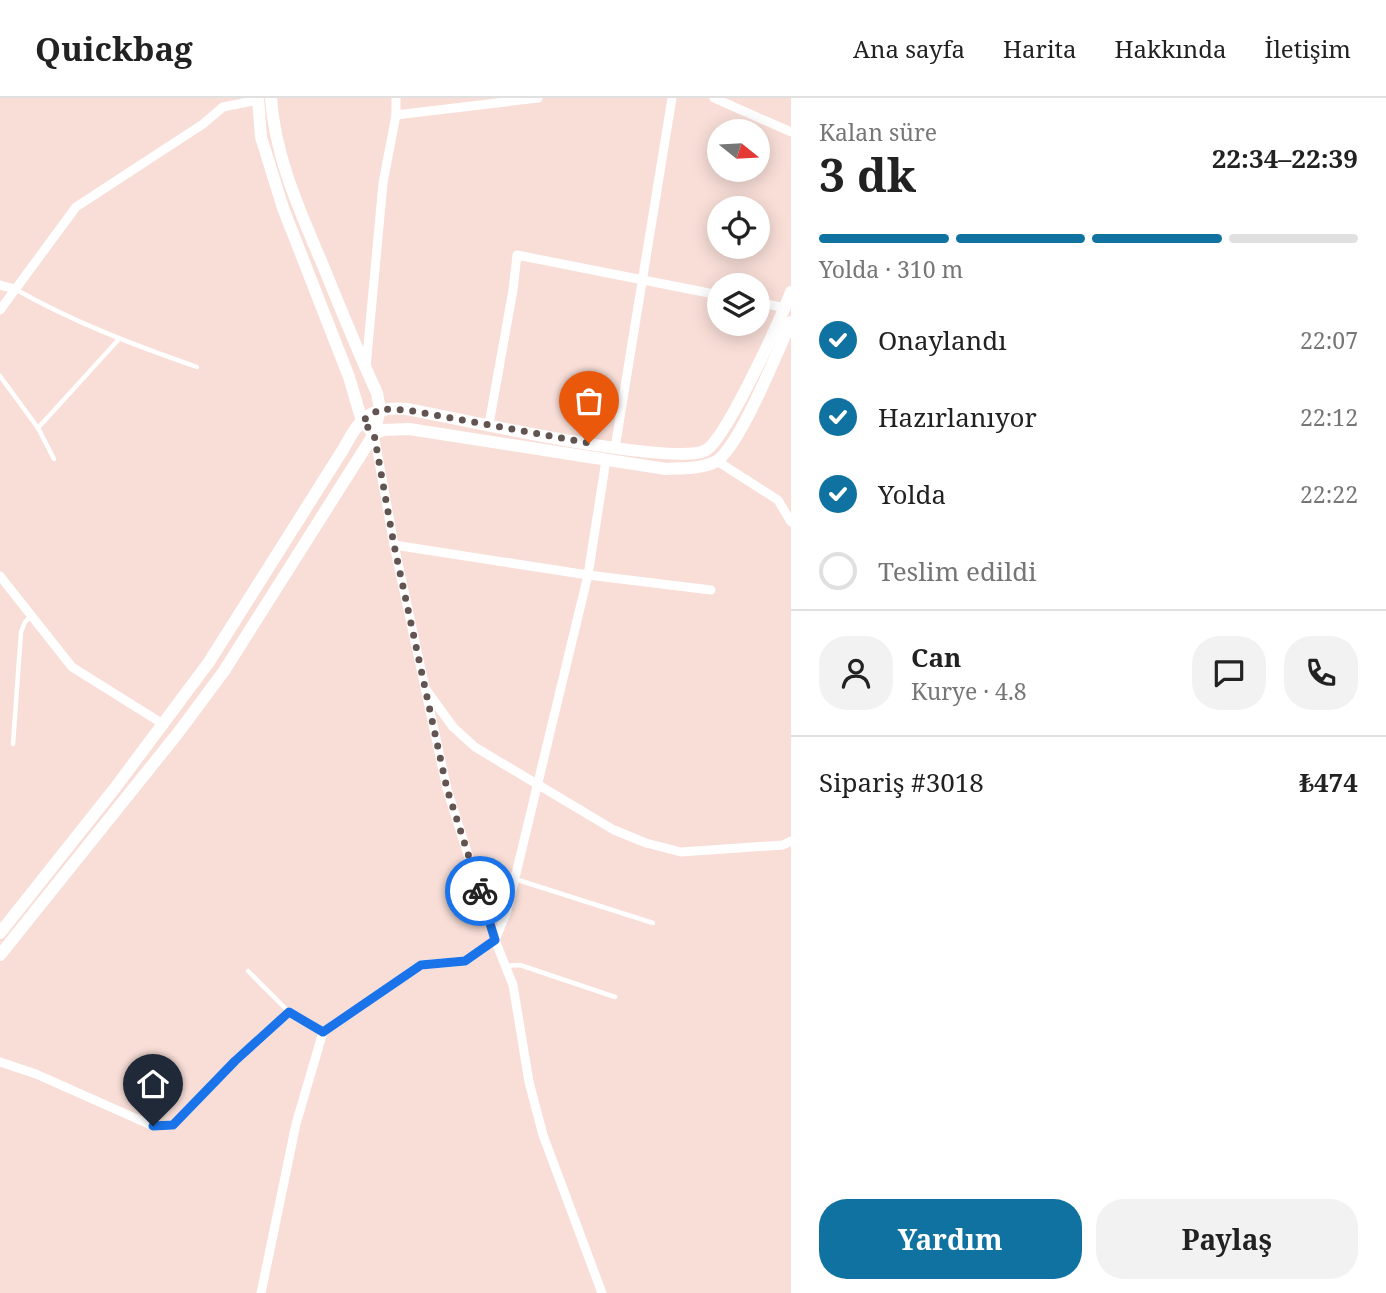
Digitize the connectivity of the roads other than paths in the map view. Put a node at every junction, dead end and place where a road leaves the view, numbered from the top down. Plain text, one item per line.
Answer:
1 (396, 98) edge
2 (538, 98) edge
3 (673, 98) edge
4 (714, 98) edge
5 (262, 99) edge
6 (221, 102) edge
7 (396, 115) junction
8 (791, 132) edge
9 (641, 279) junction
10 (0, 285) edge
11 (15, 289) junction
12 (791, 292) edge
13 (707, 293) edge
14 (770, 305) edge
15 (785, 308) junction
16 (0, 310) edge
17 (791, 322) edge
18 (119, 339) junction
19 (197, 367) dead end
20 (366, 369) junction
21 (0, 376) edge
22 (380, 409) junction
23 (460, 419) junction
24 (362, 421) junction
25 (489, 424) junction
26 (38, 428) junction
27 (374, 434) junction
28 (458, 435) junction
29 (709, 447) junction
30 (615, 448) junction
31 (54, 459) dead end
32 (606, 460) junction
33 (717, 461) junction
34 (778, 500) junction
35 (791, 500) edge
36 (791, 522) edge
37 (394, 545) junction
38 (588, 575) junction
39 (0, 576) edge
40 (711, 590) dead end
41 (31, 616) junction
42 (424, 688) junction
43 (163, 724) junction
44 (13, 744) dead end
45 (536, 783) junction
46 (791, 841) edge
47 (514, 879) junction
48 (653, 923) dead end
49 (0, 933) edge
50 (495, 940) junction
51 (0, 955) edge
52 (506, 966) junction
53 (248, 971) dead end
54 (615, 997) dead end
55 (289, 1012) junction
56 (323, 1032) junction
57 (0, 1062) edge
58 (261, 1293) edge
59 (602, 1293) edge

1 - 7 street
2 - 7 street
3 - 9 street
4 - 8 street
5 - 6 street
5 - 20 street
5 - 24 street
6 - 11 street
7 - 20 street
9 - 13 street
9 - 25 street
9 - 30 street
10 - 11 street
11 - 16 street
11 - 18 lane
12 - 15 street
14 - 15 street
15 - 29 street
17 - 33 street
18 - 19 lane
18 - 26 lane
20 - 22 street
21 - 26 lane
22 - 23 street
22 - 24 street
22 - 27 street
23 - 25 street
23 - 28 street
24 - 27 street
24 - 43 street
25 - 30 street
26 - 31 lane
27 - 28 street
27 - 37 street
27 - 51 street
28 - 32 street
29 - 30 street
29 - 33 street
32 - 33 street
32 - 38 street
33 - 34 street
34 - 35 street
34 - 36 street
37 - 38 street
37 - 42 street
38 - 40 street
38 - 45 street
39 - 41 street
41 - 43 street
41 - 44 lane
42 - 45 street
42 - 50 street
43 - 49 street
45 - 46 street
45 - 47 street
47 - 48 lane
47 - 50 street
50 - 52 street
50 - 56 street
52 - 54 lane
52 - 59 street
53 - 55 lane
55 - 56 street
55 - 57 street
56 - 58 street

